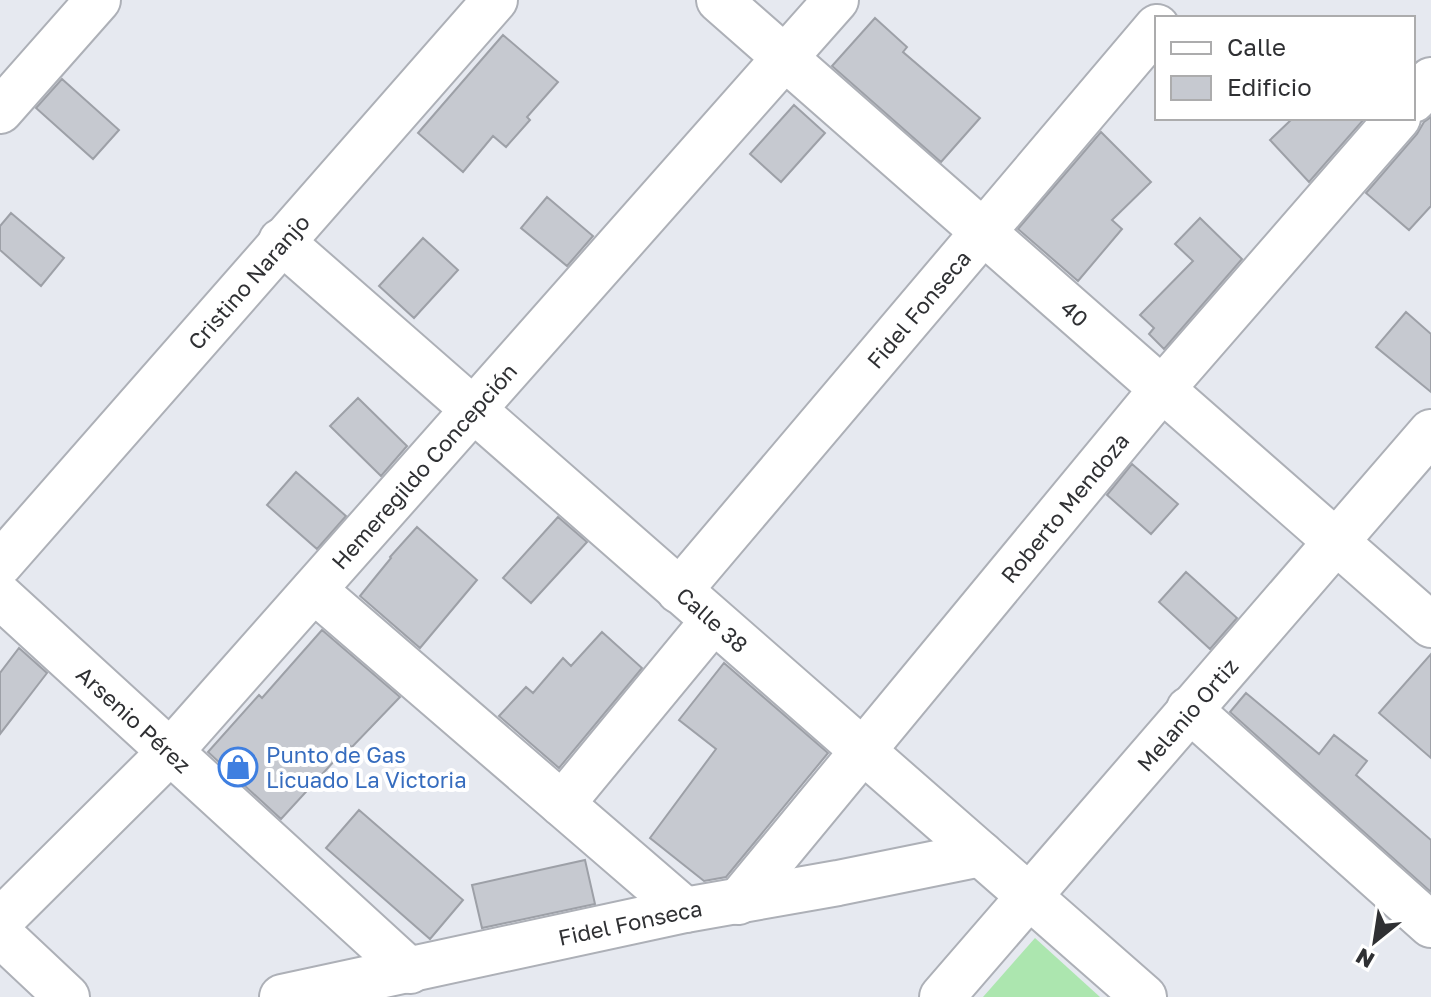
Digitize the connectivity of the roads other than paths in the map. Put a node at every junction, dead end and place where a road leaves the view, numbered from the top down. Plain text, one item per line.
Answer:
1 (98, 0) edge
2 (495, 0) edge
3 (719, 0) edge
4 (836, 0) edge
5 (1180, 0) edge
6 (1166, 16) edge
7 (1155, 29) edge
8 (784, 57) junction
9 (1431, 80) edge
10 (1415, 98) edge
11 (0, 111) edge
12 (1396, 120) edge
13 (983, 232) junction
14 (281, 241) junction
15 (1162, 389) junction
16 (473, 409) junction
17 (1431, 432) edge
18 (1335, 541) junction
19 (0, 564) edge
20 (314, 590) junction
21 (679, 591) junction
22 (0, 596) edge
23 (713, 621) junction
24 (1431, 625) edge
25 (1189, 709) junction
26 (862, 751) junction
27 (170, 752) junction
28 (562, 804) junction
29 (981, 854) junction
30 (1031, 897) junction
31 (738, 902) junction
32 (685, 910) junction
33 (0, 921) edge
34 (1431, 925) edge
35 (0, 934) edge
36 (410, 971) junction
37 (67, 997) edge
38 (282, 997) edge
39 (942, 997) edge
40 (1144, 997) edge

1 - 11 street
2 - 14 street, Cristino Naranjo
3 - 8 street, 40
4 - 8 street, Hemeregildo Concepción
5 - 6 street
7 - 13 street, Fidel Fonseca
8 - 13 street, 40
8 - 16 street, Hemeregildo Concepción
9 - 10 street
12 - 15 street, Roberto Mendoza
13 - 15 street, 40
13 - 21 street, Fidel Fonseca
14 - 16 street, Calle 38
14 - 19 street, Cristino Naranjo
15 - 18 street, 40
15 - 26 street, Roberto Mendoza
16 - 20 street, Hemeregildo Concepción
16 - 21 street, Calle 38
17 - 18 street, Melanio Ortiz
18 - 24 street, 40
18 - 25 street, Melanio Ortiz
20 - 27 street, Hemeregildo Concepción
20 - 28 street
21 - 23 street, Calle 38
22 - 27 street, Arsenio Pérez
23 - 26 street, Calle 38
23 - 28 street
25 - 30 street, Melanio Ortiz
25 - 34 street
26 - 29 street, Calle 38
26 - 31 street, Roberto Mendoza
27 - 33 street, Hemeregildo Concepción
27 - 36 street, Arsenio Pérez
28 - 32 street
29 - 30 street, Calle 38
29 - 31 street, Fidel Fonseca
30 - 39 street, Melanio Ortiz
30 - 40 street, Calle 38
31 - 32 street, Fidel Fonseca
32 - 36 street, Fidel Fonseca
35 - 37 street
36 - 38 street, Fidel Fonseca

